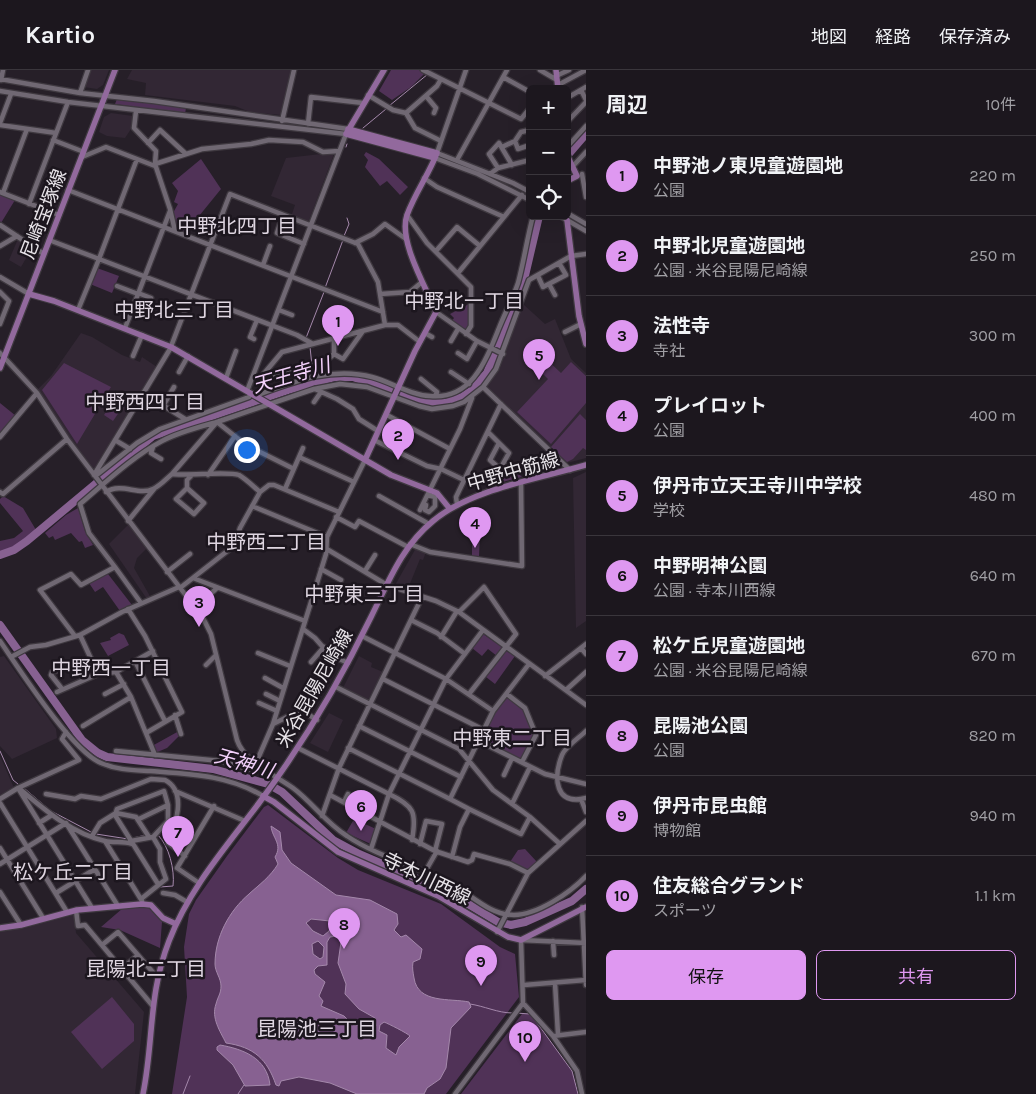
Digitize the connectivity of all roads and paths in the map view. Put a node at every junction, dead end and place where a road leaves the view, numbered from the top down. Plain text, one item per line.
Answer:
1 (3, 70) edge
2 (88, 70) edge
3 (115, 70) edge
4 (294, 70) edge
5 (384, 70) edge
6 (466, 70) edge
7 (507, 70) edge
8 (540, 70) edge
9 (569, 70) edge
10 (586, 70) edge
11 (426, 71) edge
12 (503, 77) junction
13 (441, 79) junction
14 (1, 80) edge
15 (557, 80) edge
16 (460, 89) junction
17 (584, 89) edge
18 (526, 90) edge
19 (0, 91) edge
20 (80, 93) junction
21 (12, 94) junction
22 (368, 95) junction
23 (105, 96) junction
24 (426, 96) junction
25 (571, 96) edge
26 (586, 101) edge
27 (68, 102) junction
28 (489, 102) junction
29 (363, 103) junction
30 (102, 106) junction
31 (210, 109) junction
32 (136, 111) junction
33 (406, 113) junction
34 (526, 113) edge
35 (434, 114) dead end
36 (571, 118) edge
37 (208, 120) junction
38 (282, 120) junction
39 (0, 124) edge
40 (308, 124) junction
41 (586, 126) edge
42 (27, 129) junction
43 (526, 131) edge
44 (347, 132) junction
45 (56, 133) junction
46 (53, 140) junction
47 (441, 141) junction
48 (514, 141) junction
49 (571, 142) edge
50 (148, 143) junction
51 (526, 146) edge
52 (502, 147) junction
53 (340, 151) junction
54 (586, 152) edge
55 (83, 154) junction
56 (186, 154) junction
57 (436, 156) junction
58 (137, 159) junction
59 (457, 160) junction
60 (571, 160) edge
61 (526, 161) edge
62 (571, 161) edge
63 (512, 164) junction
64 (155, 165) junction
65 (498, 168) junction
66 (490, 174) junction
67 (582, 174) edge
68 (424, 178) junction
69 (68, 190) junction
70 (526, 190) edge
71 (2, 193) edge
72 (522, 195) junction
73 (586, 197) edge
74 (526, 198) edge
75 (29, 204) junction
76 (117, 209) junction
77 (170, 209) junction
78 (59, 215) junction
79 (283, 215) junction
80 (407, 215) junction
81 (504, 217) junction
82 (571, 218) edge
83 (571, 219) edge
84 (532, 220) edge
85 (567, 220) edge
86 (586, 224) edge
87 (0, 225) edge
88 (164, 226) junction
89 (311, 226) junction
90 (175, 230) junction
91 (586, 231) edge
92 (17, 236) junction
93 (406, 239) junction
94 (49, 240) junction
95 (355, 243) junction
96 (304, 244) junction
97 (210, 245) junction
98 (0, 246) edge
99 (270, 246) dead end
100 (480, 246) junction
101 (436, 251) junction
102 (44, 254) junction
103 (586, 254) edge
104 (571, 256) junction
105 (99, 259) junction
106 (559, 263) junction
107 (262, 265) junction
108 (548, 270) junction
109 (458, 273) junction
110 (573, 273) junction
111 (566, 275) junction
112 (145, 276) junction
113 (291, 276) junction
114 (538, 276) junction
115 (551, 276) dead end
116 (2, 279) edge
117 (422, 282) junction
118 (549, 284) junction
119 (0, 285) edge
120 (117, 286) dead end
121 (0, 292) edge
122 (138, 293) junction
123 (29, 294) junction
124 (380, 294) junction
125 (191, 295) junction
126 (555, 295) dead end
127 (151, 298) dead end
128 (78, 310) junction
129 (279, 310) junction
130 (383, 312) junction
131 (436, 312) junction
132 (292, 315) dead end
133 (256, 320) junction
134 (0, 324) edge
135 (581, 324) junction
136 (385, 325) junction
137 (272, 326) junction
138 (125, 328) junction
139 (458, 329) junction
140 (363, 330) junction
141 (568, 330) dead end
142 (425, 333) junction
143 (466, 334) junction
144 (142, 335) junction
145 (250, 337) dead end
146 (432, 337) dead end
147 (334, 338) junction
148 (451, 341) dead end
149 (476, 341) junction
150 (420, 342) junction
151 (312, 344) junction
152 (586, 344) edge
153 (171, 347) junction
154 (491, 350) junction
155 (458, 353) dead end
156 (234, 354) dead end
157 (334, 354) junction
158 (502, 354) junction
159 (2, 355) edge
160 (133, 356) dead end
161 (188, 356) junction
162 (0, 368) edge
163 (179, 372) dead end
164 (451, 372) dead end
165 (226, 378) junction
166 (421, 379) dead end
167 (256, 383) junction
168 (250, 384) junction
169 (469, 384) junction
170 (174, 387) dead end
171 (483, 387) junction
172 (314, 388) junction
173 (399, 388) junction
174 (321, 392) junction
175 (37, 393) junction
176 (143, 393) junction
177 (253, 394) junction
178 (435, 396) junction
179 (396, 397) junction
180 (472, 398) junction
181 (314, 402) dead end
182 (268, 403) junction
183 (501, 404) junction
184 (163, 406) junction
185 (387, 415) junction
186 (185, 420) junction
187 (217, 422) junction
188 (378, 432) junction
189 (488, 432) junction
190 (235, 436) junction
191 (0, 437) edge
192 (67, 439) junction
193 (115, 440) junction
194 (374, 440) junction
195 (499, 443) junction
196 (153, 447) junction
197 (130, 448) junction
198 (303, 448) dead end
199 (450, 448) junction
200 (299, 457) junction
201 (161, 459) dead end
202 (365, 460) junction
203 (586, 465) edge
204 (292, 468) junction
205 (441, 469) junction
206 (570, 470) junction
207 (172, 474) junction
208 (208, 475) junction
209 (95, 476) junction
210 (191, 476) junction
211 (464, 480) junction
212 (354, 482) junction
213 (521, 484) junction
214 (101, 485) junction
215 (187, 488) junction
216 (154, 489) junction
217 (285, 489) junction
218 (0, 492) edge
219 (106, 492) junction
220 (260, 492) junction
221 (430, 493) junction
222 (379, 496) dead end
223 (457, 504) junction
224 (252, 506) junction
225 (450, 509) junction
226 (420, 510) dead end
227 (338, 515) junction
228 (128, 521) junction
229 (429, 524) junction
230 (327, 538) junction
231 (409, 546) junction
232 (325, 548) junction
233 (190, 554) dead end
234 (375, 556) dead end
235 (115, 568) junction
236 (321, 569) junction
237 (365, 571) junction
238 (168, 572) junction
239 (193, 578) junction
240 (341, 580) dead end
241 (387, 585) junction
242 (180, 587) junction
243 (217, 588) junction
244 (422, 597) junction
245 (141, 603) junction
246 (196, 608) junction
247 (128, 609) junction
248 (458, 612) junction
249 (411, 620) junction
250 (305, 622) junction
251 (303, 629) junction
252 (483, 630) junction
253 (78, 636) junction
254 (362, 636) junction
255 (441, 637) junction
256 (0, 641) edge
257 (586, 644) edge
258 (324, 647) junction
259 (506, 648) junction
260 (581, 648) junction
261 (153, 651) junction
262 (258, 652) dead end
263 (395, 653) junction
264 (465, 654) junction
265 (586, 654) edge
266 (216, 655) junction
267 (13, 656) junction
268 (92, 661) junction
269 (135, 661) junction
270 (311, 662) dead end
271 (348, 663) junction
272 (529, 664) junction
273 (206, 665) dead end
274 (290, 666) junction
275 (116, 672) junction
276 (586, 673) edge
277 (98, 674) junction
278 (287, 675) junction
279 (545, 676) junction
280 (265, 678) dead end
281 (382, 679) junction
282 (446, 679) junction
283 (293, 680) dead end
284 (124, 684) junction
285 (336, 687) junction
286 (284, 688) junction
287 (566, 690) junction
288 (104, 694) dead end
289 (266, 694) dead end
290 (469, 694) junction
291 (506, 694) junction
292 (131, 697) junction
293 (280, 701) junction
294 (259, 703) dead end
295 (370, 704) junction
296 (433, 704) junction
297 (586, 705) edge
298 (276, 710) junction
299 (493, 711) junction
300 (175, 715) junction
301 (317, 720) junction
302 (165, 722) junction
303 (273, 724) junction
304 (83, 726) dead end
305 (359, 726) junction
306 (421, 729) junction
307 (484, 730) junction
308 (586, 730) edge
309 (66, 732) junction
310 (146, 733) junction
311 (181, 734) dead end
312 (479, 741) junction
313 (298, 748) junction
314 (348, 748) junction
315 (116, 750) dead end
316 (410, 751) junction
317 (155, 755) junction
318 (512, 758) junction
319 (469, 760) junction
320 (256, 762) junction
321 (522, 762) junction
322 (530, 767) junction
323 (338, 768) junction
324 (399, 774) junction
325 (504, 775) dead end
326 (461, 777) junction
327 (558, 778) junction
328 (276, 779) junction
329 (586, 784) edge
330 (18, 788) junction
331 (175, 791) junction
332 (49, 794) dead end
333 (265, 794) junction
334 (348, 794) dead end
335 (389, 794) junction
336 (330, 795) junction
337 (0, 799) edge
338 (450, 799) junction
339 (584, 799) edge
340 (344, 802) junction
341 (0, 804) edge
342 (512, 804) junction
343 (168, 805) junction
344 (214, 806) junction
345 (468, 809) junction
346 (586, 812) edge
347 (116, 813) junction
348 (52, 815) junction
349 (322, 816) junction
350 (530, 817) junction
351 (138, 819) junction
352 (380, 820) junction
353 (586, 820) edge
354 (245, 821) junction
355 (39, 822) junction
356 (66, 823) junction
357 (47, 835) junction
358 (92, 836) junction
359 (151, 837) junction
360 (412, 840) junction
361 (105, 841) junction
362 (132, 843) junction
363 (420, 844) junction
364 (560, 844) junction
365 (27, 847) junction
366 (0, 848) edge
367 (370, 848) junction
368 (436, 851) junction
369 (185, 856) junction
370 (452, 857) junction
371 (7, 859) junction
372 (0, 864) edge
373 (95, 869) junction
374 (425, 872) junction
375 (528, 873) junction
376 (586, 876) edge
377 (75, 882) junction
378 (199, 883) junction
379 (158, 884) junction
380 (0, 892) edge
381 (163, 893) dead end
382 (56, 894) junction
383 (142, 901) junction
384 (187, 902) junction
385 (118, 906) junction
386 (584, 907) edge
387 (92, 908) junction
388 (76, 910) junction
389 (67, 912) junction
390 (506, 915) junction
391 (43, 918) junction
392 (176, 924) junction
393 (21, 925) junction
394 (0, 928) edge
395 (498, 930) junction
396 (521, 940) junction
397 (553, 942) junction
398 (585, 943) edge
399 (102, 945) junction
400 (554, 955) dead end
401 (137, 956) junction
402 (122, 969) junction
403 (157, 978) junction
404 (586, 980) edge
405 (556, 982) junction
406 (524, 985) junction
407 (586, 985) edge
408 (523, 1003) junction
409 (152, 1005) junction
410 (586, 1032) edge
411 (556, 1035) junction
412 (143, 1094) edge
413 (455, 1094) edge
414 (582, 1094) edge

1 - 14 street
2 - 20 street
3 - 23 main road, 尼崎宝塚線
4 - 38 street
5 - 22 main road
6 - 16 street
7 - 12 street
8 - 15 street
9 - 15 street
10 - 15 street
11 - 13 street
12 - 18 street
12 - 28 street
13 - 16 street
13 - 24 street
14 - 20 street
16 - 28 street
16 - 47 street
17 - 25 street
17 - 26 street
19 - 21 street
20 - 23 street
21 - 27 street
21 - 39 street
22 - 29 main road
22 - 33 street
23 - 30 main road, 尼崎宝塚線
23 - 31 street
24 - 33 street
24 - 35 street
26 - 36 street
27 - 30 street
27 - 45 street
28 - 34 street
28 - 59 street
29 - 40 street
29 - 44 main road
30 - 32 street
30 - 55 main road, 尼崎宝塚線
31 - 37 street
31 - 38 street
32 - 37 street
32 - 50 street
33 - 47 street
37 - 44 street
38 - 40 street
39 - 42 street
40 - 44 street
41 - 49 street
42 - 45 street
42 - 71 street
43 - 48 street
44 - 53 street
44 - 57 main road
45 - 46 street
46 - 55 street
46 - 75 street
47 - 57 street
48 - 51 street
48 - 52 street
50 - 56 street
50 - 64 street
52 - 63 street
52 - 65 street
53 - 56 street
53 - 89 street
54 - 60 street
55 - 58 street
55 - 69 main road, 尼崎宝塚線
56 - 64 street
57 - 59 street
57 - 68 main road
57 - 72 street
58 - 64 street
58 - 76 street
59 - 66 street
61 - 63 street
62 - 67 main road
63 - 65 street
64 - 77 street
65 - 66 street
66 - 70 street
67 - 73 street
68 - 80 main road
68 - 81 street
69 - 76 street
69 - 78 main road, 尼崎宝塚線
71 - 75 street
72 - 74 street
72 - 81 street
75 - 78 street
76 - 88 street
76 - 105 street
77 - 88 street
77 - 90 street
78 - 94 main road, 尼崎宝塚線
79 - 89 street
79 - 96 street
79 - 97 street
80 - 93 main road
80 - 101 street
81 - 100 street
82 - 86 street
83 - 91 street
84 - 154 street
85 - 104 main road
87 - 92 street
88 - 90 street
88 - 112 street
89 - 95 street
89 - 96 street
90 - 97 street
92 - 98 street
92 - 102 street
93 - 95 street
93 - 117 main road
94 - 102 main road, 尼崎宝塚線
94 - 105 street
95 - 124 street
96 - 113 street
97 - 107 street
97 - 125 street
99 - 107 street
100 - 101 street
100 - 109 street
101 - 109 street
102 - 123 main road, 尼崎宝塚線
103 - 104 street
104 - 106 street
104 - 110 main road
105 - 112 street
105 - 128 street
106 - 108 street
106 - 111 street
107 - 113 street
108 - 114 street
108 - 115 street
109 - 143 street
110 - 111 street
110 - 135 main road
111 - 118 street
112 - 122 street
112 - 125 street
113 - 129 street
113 - 130 street
114 - 118 street
114 - 158 street
116 - 119 street
116 - 123 street
117 - 124 street
117 - 131 main road
118 - 126 street
120 - 122 street
121 - 134 street
122 - 127 street
122 - 138 street
123 - 128 main road
123 - 159 main road, 尼崎宝塚線
124 - 130 street
125 - 133 street
125 - 153 street
128 - 138 main road
129 - 132 street
129 - 137 street
130 - 136 street
131 - 139 street
131 - 142 main road
133 - 137 street
133 - 145 street
135 - 141 street
135 - 152 main road
136 - 140 street
136 - 150 street
137 - 151 street
137 - 168 street
138 - 144 main road
139 - 143 street
139 - 148 street
140 - 147 street
140 - 157 street
142 - 146 street
142 - 150 main road
143 - 149 street
144 - 153 main road
144 - 160 street
147 - 151 street
147 - 157 street
149 - 154 street
149 - 155 street
150 - 173 main road
151 - 167 street
153 - 161 main road
153 - 176 street
154 - 158 street
154 - 169 street
156 - 165 street
157 - 167 street
158 - 171 street
159 - 162 main road, 尼崎宝塚線
159 - 175 street
161 - 163 street
161 - 165 main road
164 - 169 street
165 - 177 main road
166 - 178 street
167 - 168 street
168 - 177 street
169 - 178 street
170 - 184 street
171 - 180 street
171 - 183 street
172 - 174 street
172 - 179 street
172 - 182 street
173 - 177 street
173 - 178 street
173 - 179 main road
174 - 181 street
174 - 188 street
175 - 191 street
175 - 192 street
176 - 184 street
176 - 193 street
177 - 182 main road
177 - 186 street
179 - 180 street
179 - 185 main road
180 - 199 street
182 - 187 street
182 - 202 main road
183 - 189 street
183 - 206 street
184 - 186 street
185 - 188 main road
185 - 199 street
186 - 197 street
187 - 190 street
187 - 196 street
187 - 207 street
188 - 194 main road
189 - 195 street
189 - 211 street
190 - 204 street
190 - 208 street
192 - 209 street
192 - 218 street
193 - 197 street
193 - 209 street
194 - 202 main road
194 - 205 street
195 - 195 street
196 - 201 street
196 - 214 street
197 - 209 street
198 - 200 street
199 - 205 street
200 - 204 street
200 - 212 street
202 - 212 street
202 - 221 main road
203 - 206 main road, 中野中筋線
204 - 217 street
205 - 211 street
205 - 221 street
206 - 213 main road, 中野中筋線
207 - 210 street
207 - 216 street
208 - 210 street
208 - 220 street
209 - 214 street
210 - 215 street
211 - 223 street
212 - 227 street
213 - 223 main road, 中野中筋線
213 - 231 street
214 - 219 street
214 - 235 street
215 - 215 street
216 - 219 street
216 - 228 street
217 - 220 street
217 - 227 street
219 - 228 street
220 - 224 street
221 - 225 main road
221 - 226 street
222 - 229 street
223 - 225 main road, 中野中筋線
224 - 230 street
224 - 239 street
225 - 229 main road, 米谷昆陽尼崎線
227 - 230 street
227 - 231 street
228 - 238 street
229 - 231 main road, 米谷昆陽尼崎線
230 - 232 street
231 - 241 main road, 米谷昆陽尼崎線
232 - 236 street
232 - 237 street
233 - 238 street
234 - 237 street
235 - 245 street
235 - 253 street
236 - 240 street
236 - 250 street
237 - 241 street
238 - 242 street
239 - 242 street
239 - 243 street
241 - 244 street
241 - 254 main road, 米谷昆陽尼崎線
242 - 245 street
242 - 246 street
243 - 246 street
243 - 250 street
244 - 248 street
244 - 249 street
245 - 247 street
246 - 266 street
247 - 253 street
247 - 261 street
248 - 252 street
248 - 255 street
248 - 259 street
249 - 255 street
249 - 263 street
250 - 251 street
251 - 258 street
251 - 274 street
252 - 259 street
252 - 264 street
253 - 267 street
253 - 268 street
254 - 263 street
254 - 271 main road, 米谷昆陽尼崎線
255 - 264 street
256 - 267 street
257 - 260 street
258 - 270 street
258 - 271 street
259 - 272 street
259 - 290 street
260 - 265 street
260 - 279 street
261 - 269 street
261 - 300 street
262 - 274 street
263 - 281 street
263 - 282 street
264 - 282 street
266 - 273 street
266 - 320 street
267 - 309 street
268 - 277 street
268 - 277 street
269 - 275 street
269 - 302 street
271 - 285 main road, 米谷昆陽尼崎線
272 - 279 street
272 - 291 street
274 - 278 street
275 - 277 street
275 - 284 street
276 - 287 street
278 - 283 street
278 - 286 street
279 - 287 street
280 - 286 street
281 - 295 street
281 - 296 street
282 - 290 street
282 - 296 street
284 - 288 street
284 - 292 street
285 - 295 street
285 - 301 main road, 米谷昆陽尼崎線
286 - 293 street
287 - 297 street
289 - 293 street
290 - 299 street
291 - 299 street
291 - 321 street
292 - 304 street
292 - 310 street
293 - 298 street
294 - 298 street
295 - 305 street
295 - 306 street
296 - 306 street
296 - 307 street
298 - 303 street
299 - 307 street
300 - 302 street
300 - 311 street
301 - 303 street
301 - 313 main road, 米谷昆陽尼崎線
302 - 310 street
303 - 320 street
305 - 314 street
305 - 316 street
306 - 316 street
306 - 319 street
307 - 312 street
308 - 327 street
309 - 330 street
309 - 333 street
310 - 317 street
312 - 318 street
312 - 319 street
313 - 323 street
313 - 328 main road, 米谷昆陽尼崎線
314 - 323 street
314 - 324 street
315 - 317 street
316 - 324 street
316 - 326 street
317 - 320 street
318 - 321 street
318 - 325 street
319 - 326 street
319 - 342 street
320 - 328 street
321 - 322 street
322 - 327 street
322 - 342 street
323 - 335 street
323 - 336 street
324 - 335 street
324 - 338 street
326 - 338 street
327 - 329 street
327 - 339 street
328 - 333 main road, 米谷昆陽尼崎線
328 - 349 street
330 - 337 street
330 - 348 street
330 - 355 street
331 - 332 street
331 - 344 street
331 - 369 street
333 - 354 main road, 米谷昆陽尼崎線
333 - 395 main road, 寺本川西線
334 - 340 street
335 - 352 street
335 - 360 street
336 - 340 street
336 - 349 street
338 - 345 street
339 - 346 street
340 - 352 street
341 - 365 street
342 - 350 street
343 - 347 street
343 - 351 street
343 - 359 street
344 - 354 street
344 - 369 street
345 - 350 street
345 - 370 street
347 - 351 street
347 - 358 street
347 - 362 street
348 - 355 street
348 - 356 street
349 - 367 street
350 - 364 street
351 - 359 street
352 - 360 street
352 - 367 street
353 - 364 street
354 - 378 main road, 米谷昆陽尼崎線
355 - 357 street
356 - 357 street
356 - 358 street
356 - 373 street
357 - 365 street
357 - 377 street
358 - 361 street
359 - 362 street
359 - 379 street
360 - 363 street
361 - 362 street
361 - 383 street
362 - 379 street
363 - 368 street
363 - 368 street
364 - 375 street
365 - 371 street
365 - 382 street
366 - 371 street
367 - 374 street
368 - 370 street
368 - 374 street
369 - 378 street
370 - 375 street
371 - 372 street
371 - 391 street
373 - 377 street
373 - 385 street
374 - 390 street
375 - 390 street
376 - 390 street
377 - 382 street
377 - 387 street
378 - 384 main road, 米谷昆陽尼崎線
379 - 383 street
380 - 393 street
381 - 384 street
382 - 389 street
383 - 385 main road
383 - 392 main road
384 - 392 main road, 米谷昆陽尼崎線
385 - 387 main road
386 - 396 main road
386 - 398 street
387 - 388 main road
388 - 389 main road
388 - 399 street
389 - 391 main road
390 - 395 street
391 - 393 main road
392 - 403 main road, 米谷昆陽尼崎線
393 - 394 main road
395 - 396 main road, 寺本川西線
396 - 397 street
396 - 406 street
397 - 398 street
397 - 400 street
398 - 404 street
399 - 401 street
399 - 402 street
401 - 402 street
401 - 403 street
402 - 409 street
403 - 409 main road, 米谷昆陽尼崎線
404 - 405 street
404 - 407 street
405 - 406 street
405 - 411 street
406 - 408 street
408 - 411 street
408 - 413 street
409 - 412 main road, 米谷昆陽尼崎線
410 - 411 street
411 - 414 street

